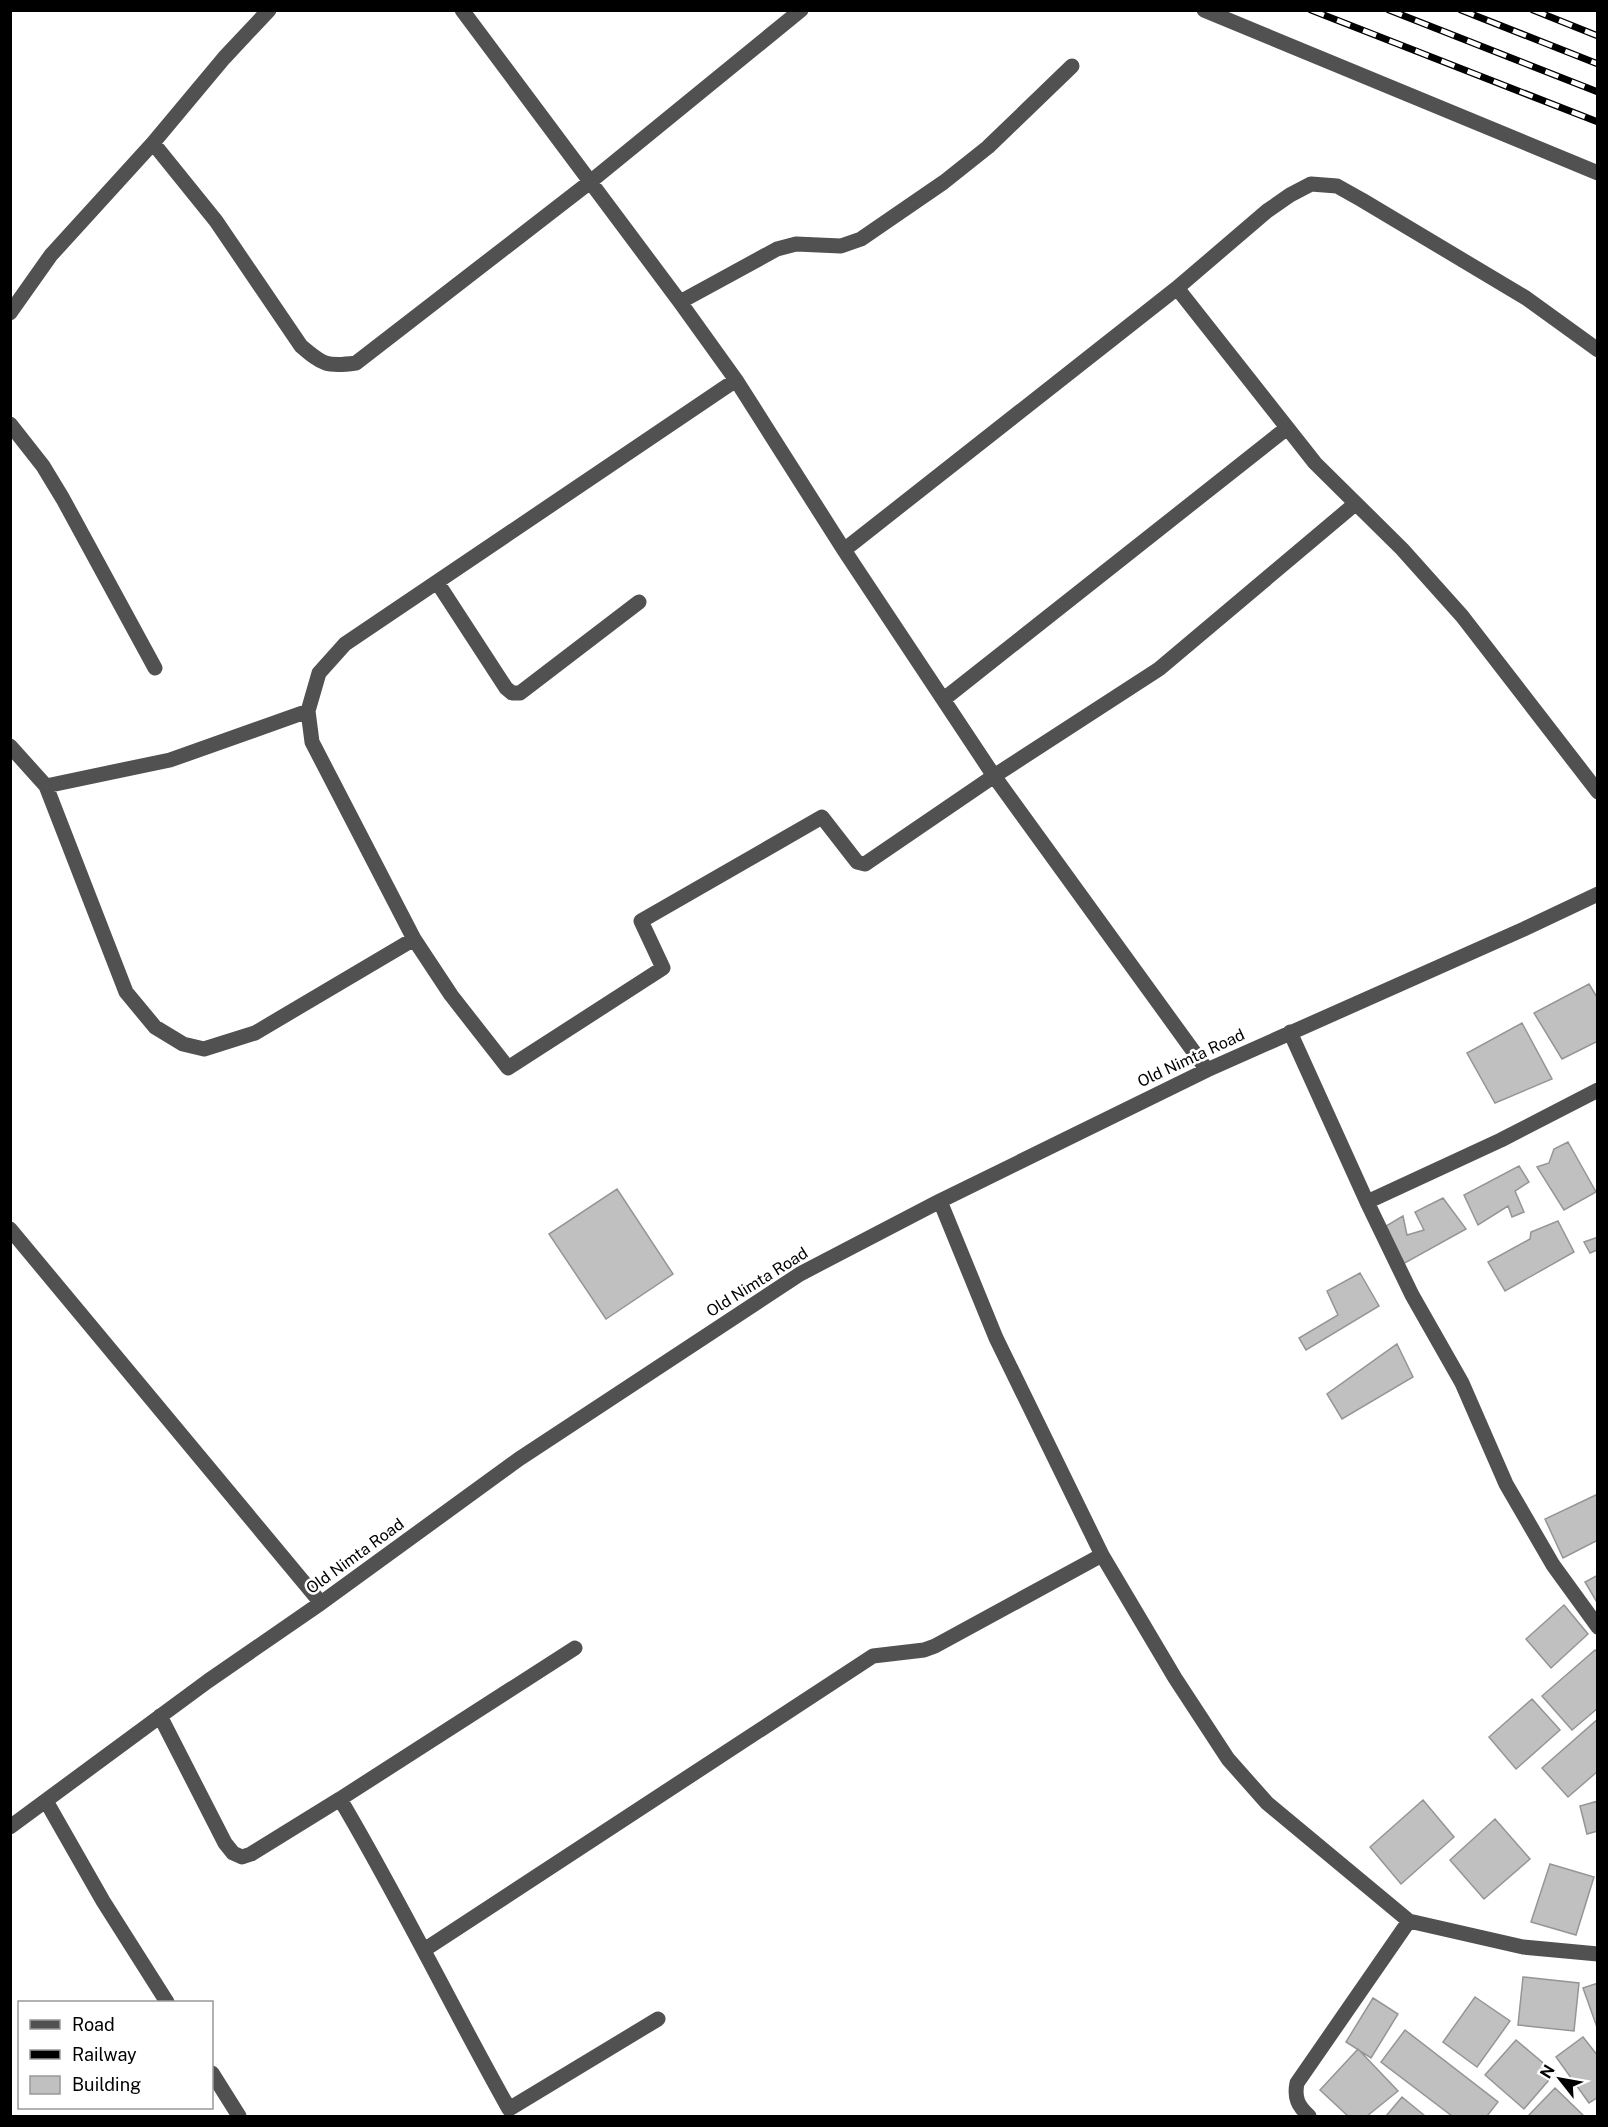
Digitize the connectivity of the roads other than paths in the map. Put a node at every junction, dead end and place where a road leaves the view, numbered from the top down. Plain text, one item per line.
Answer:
1 (268, 10) edge
2 (462, 10) edge
3 (801, 10) edge
4 (1204, 10) edge
5 (1072, 66) dead end
6 (153, 143) junction
7 (1598, 173) edge
8 (590, 182) junction
9 (1177, 288) junction
10 (680, 302) junction
11 (10, 314) edge
12 (1598, 350) edge
13 (736, 380) junction
14 (10, 424) edge
15 (1287, 428) junction
16 (1355, 504) junction
17 (844, 550) junction
18 (436, 582) junction
19 (639, 602) dead end
20 (155, 668) dead end
21 (944, 699) junction
22 (308, 711) junction
23 (10, 746) edge
24 (994, 776) junction
25 (46, 786) junction
26 (1598, 792) edge
27 (1598, 894) edge
28 (414, 939) junction
29 (1290, 1032) junction
30 (1207, 1070) junction
31 (1598, 1090) edge
32 (940, 1200) junction
33 (1367, 1202) junction
34 (10, 1229) edge
35 (1102, 1554) junction
36 (321, 1603) junction
37 (1598, 1627) edge
38 (575, 1648) dead end
39 (160, 1716) junction
40 (340, 1798) junction
41 (46, 1801) junction
42 (10, 1827) edge
43 (1409, 1921) junction
44 (424, 1950) junction
45 (1598, 1954) edge
46 (166, 2001) edge
47 (658, 2019) dead end
48 (213, 2075) edge
49 (506, 2114) edge
50 (239, 2116) edge
51 (1309, 2116) edge

1 - 6 street
2 - 8 street
3 - 8 street
4 - 7 street
5 - 10 street
6 - 8 street
6 - 11 street
8 - 10 street
9 - 12 street
9 - 15 street
9 - 17 street
10 - 13 street
13 - 17 street
13 - 18 street
14 - 20 street
15 - 16 street
15 - 21 street
16 - 24 street
16 - 26 street
17 - 21 street
18 - 19 street
18 - 22 street
21 - 24 street
22 - 25 street
22 - 28 street
23 - 25 street
24 - 28 street
24 - 30 street
25 - 28 street
27 - 29 street, Old Nimta Road
29 - 30 street, Old Nimta Road
29 - 33 street
30 - 32 street, Old Nimta Road
31 - 33 street
32 - 35 street
32 - 36 street, Old Nimta Road
33 - 37 street
34 - 36 street
35 - 43 street
35 - 44 street
36 - 39 street, Old Nimta Road
38 - 40 street
39 - 40 street
39 - 41 street, Old Nimta Road
40 - 44 street
41 - 42 street, Old Nimta Road
41 - 46 street
43 - 45 street
43 - 51 street
44 - 49 street
47 - 49 street
48 - 50 street

